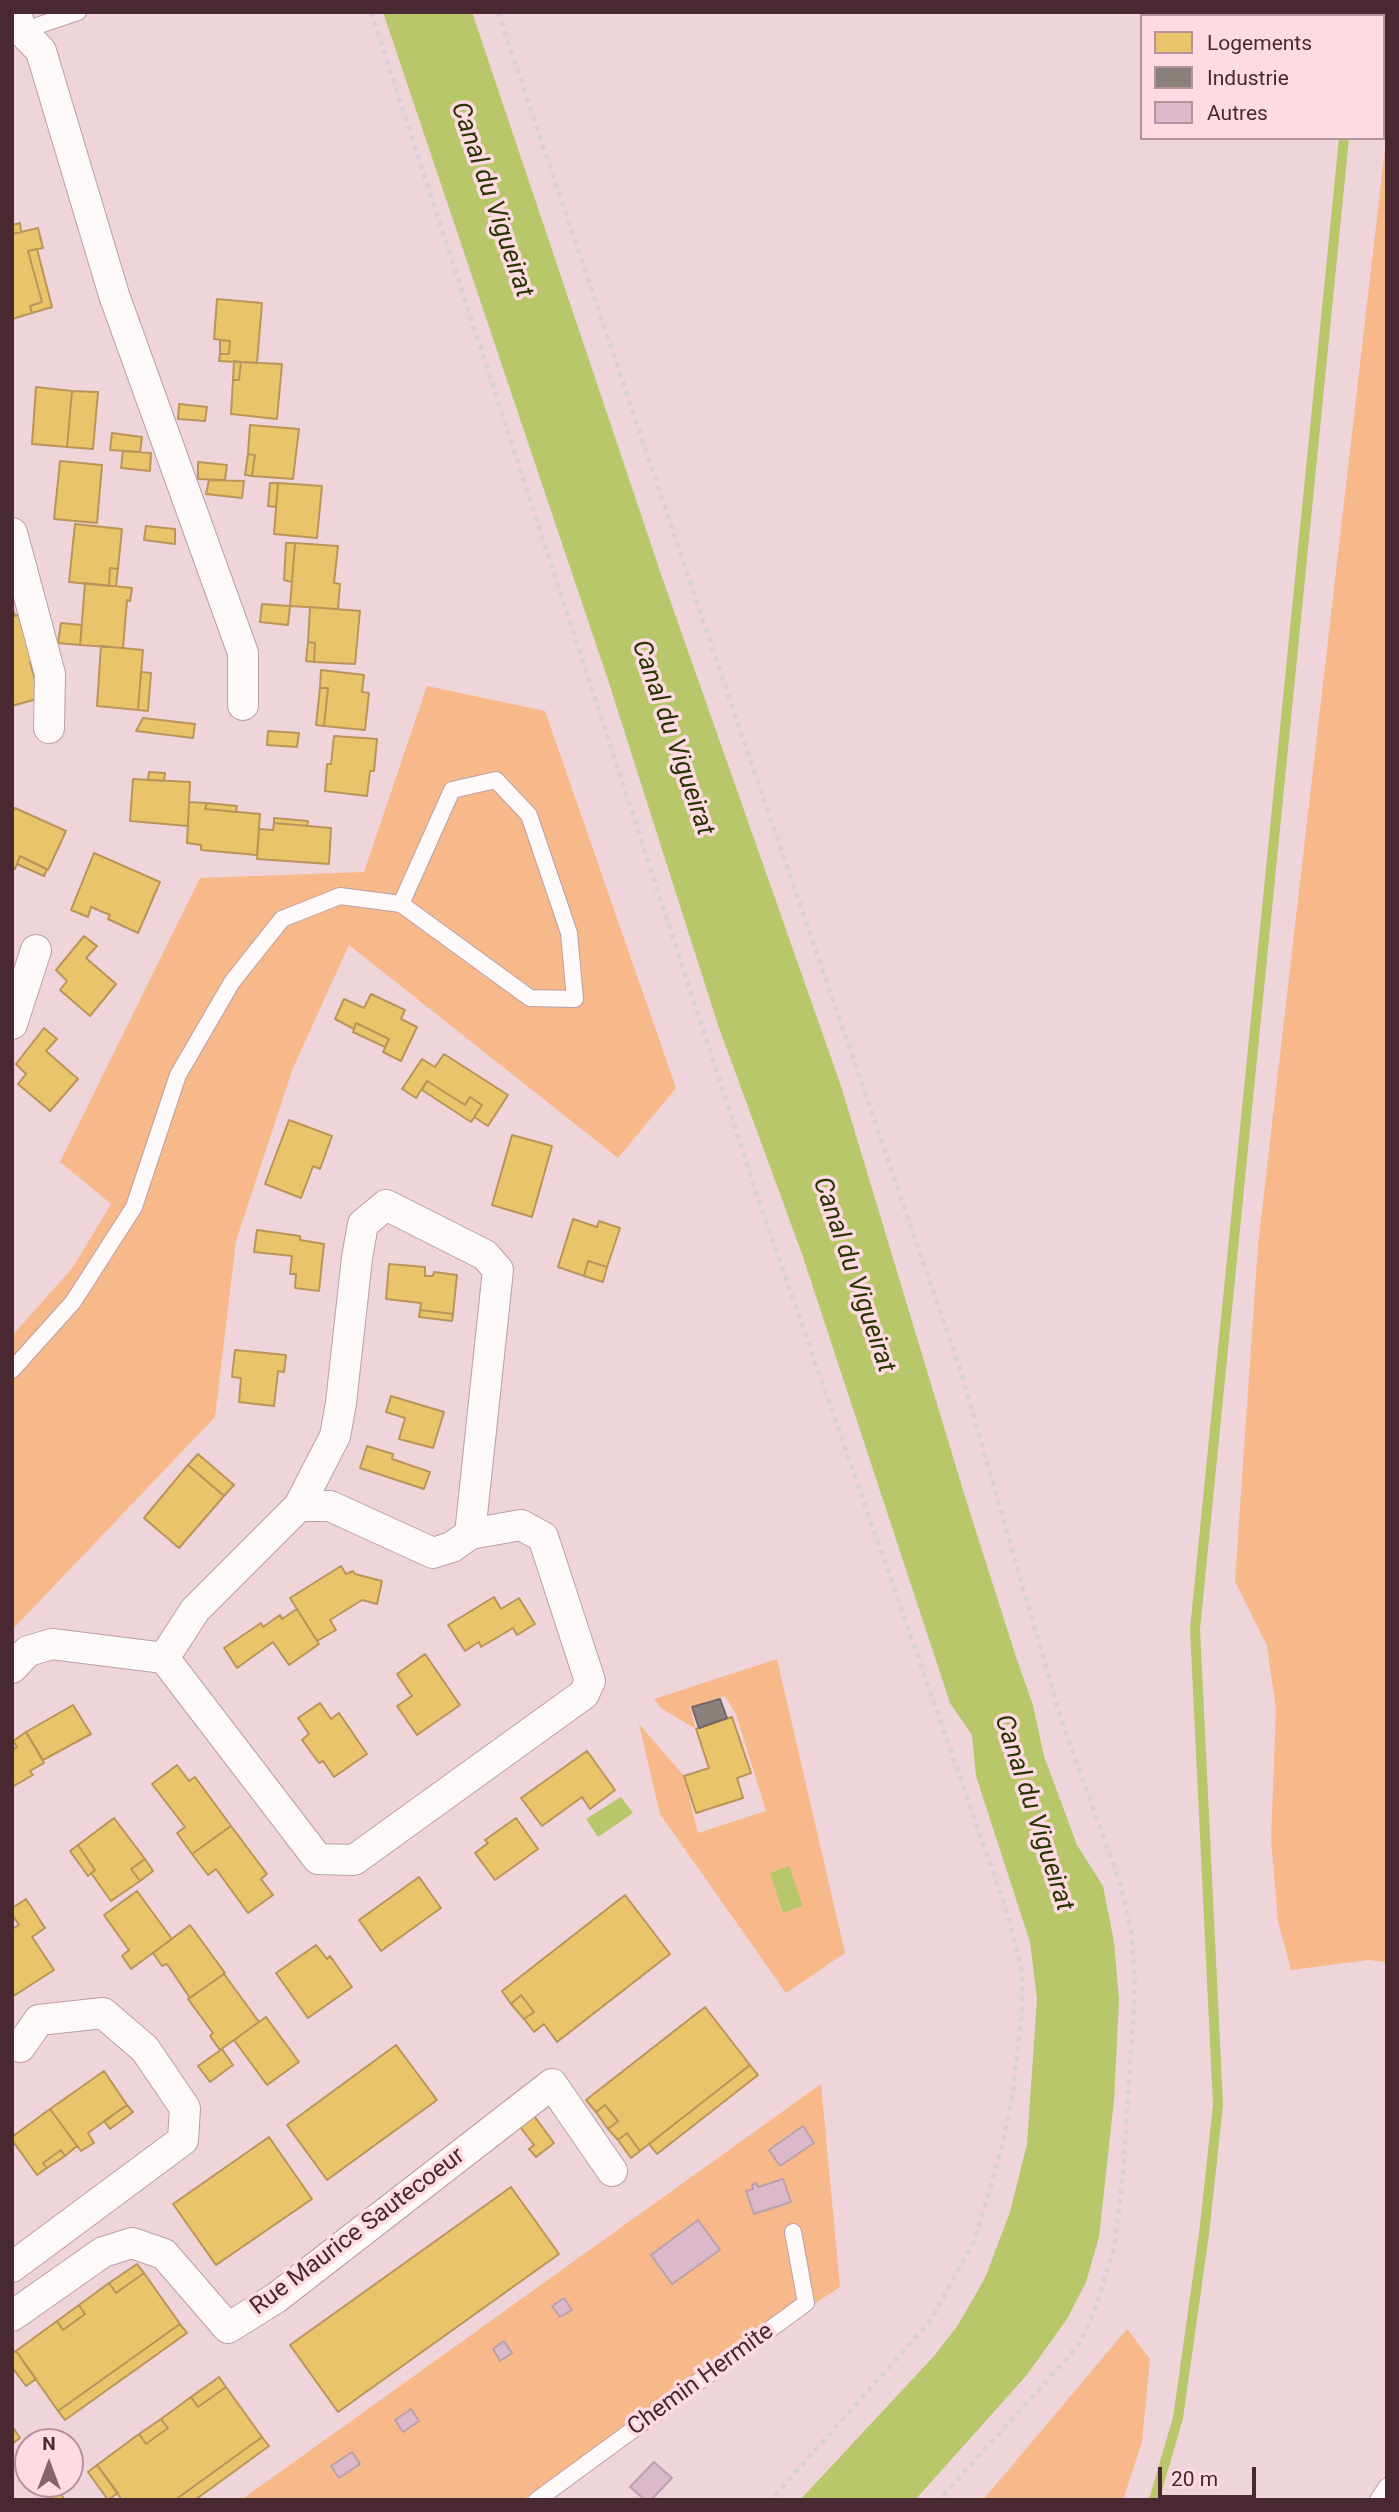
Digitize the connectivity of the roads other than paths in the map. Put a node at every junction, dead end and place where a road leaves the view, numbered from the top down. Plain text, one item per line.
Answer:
1 (78, 12) edge
2 (16, 26) edge
3 (12, 533) edge
4 (243, 705) dead end
5 (49, 729) dead end
6 (401, 904) junction
7 (36, 950) dead end
8 (12, 1024) edge
9 (12, 1370) edge
10 (299, 1506) junction
11 (470, 1534) junction
12 (164, 1657) junction
13 (12, 1668) edge
14 (20, 2047) dead end
15 (612, 2171) dead end
16 (793, 2232) dead end
17 (12, 2267) edge
18 (12, 2316) edge
19 (1387, 2486) edge
20 (537, 2500) edge
21 (1378, 2500) edge

1 - 2 lane
2 - 4 street
3 - 5 street
6 - 6 lane
6 - 9 lane
7 - 8 street
10 - 11 street
10 - 11 street
10 - 12 street
11 - 12 street
12 - 13 street
14 - 17 street
15 - 18 street, Rue Maurice Sautecoeur
16 - 20 lane, Chemin Hermite
19 - 21 lane

